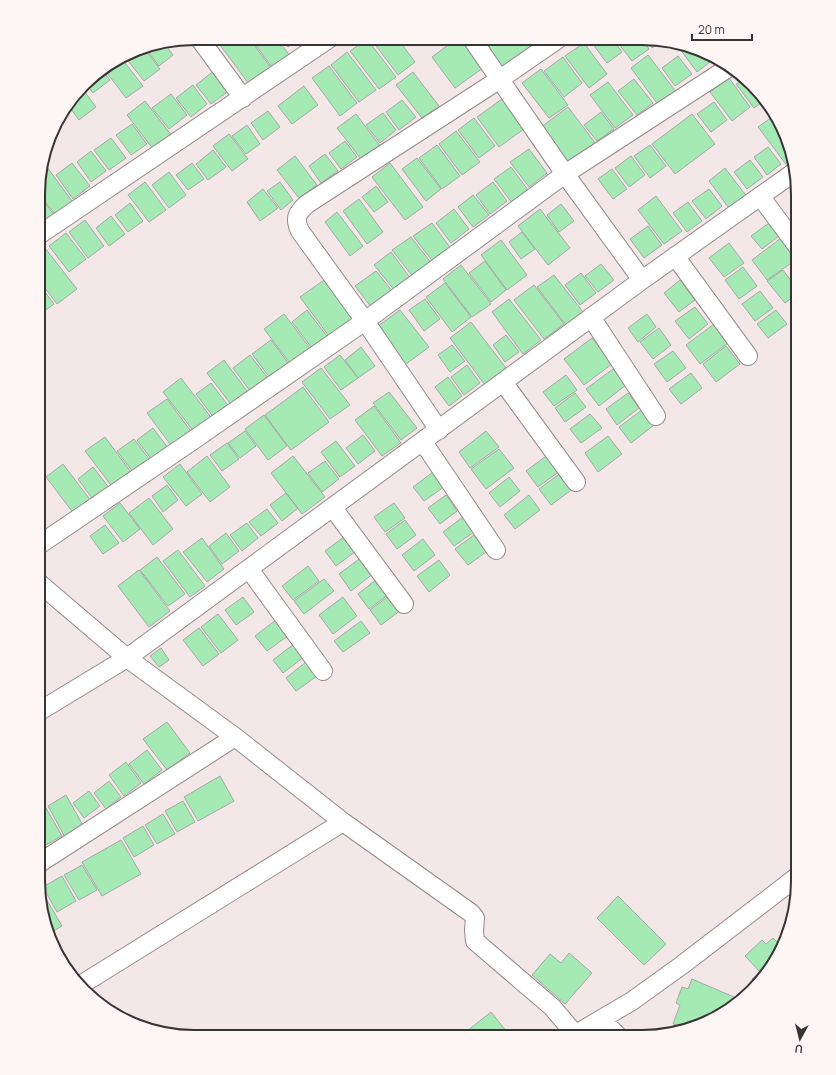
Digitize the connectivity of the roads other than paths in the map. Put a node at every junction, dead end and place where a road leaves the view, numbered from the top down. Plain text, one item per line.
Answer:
1 (204, 45) edge
2 (320, 45) edge
3 (476, 45) edge
4 (549, 45) edge
5 (725, 70) edge
6 (500, 79) junction
7 (243, 98) junction
8 (566, 174) junction
9 (790, 175) edge
10 (760, 196) junction
11 (45, 231) edge
12 (791, 238) edge
13 (675, 256) junction
14 (642, 280) junction
15 (591, 317) junction
16 (365, 320) junction
17 (748, 356) dead end
18 (503, 382) junction
19 (656, 416) dead end
20 (439, 430) junction
21 (423, 442) junction
22 (576, 482) dead end
23 (333, 508) junction
24 (45, 541) edge
25 (496, 550) dead end
26 (250, 568) junction
27 (45, 588) edge
28 (404, 604) dead end
29 (127, 658) junction
30 (323, 671) dead end
31 (45, 708) edge
32 (235, 737) junction
33 (343, 822) junction
34 (45, 859) edge
35 (791, 881) edge
36 (85, 982) edge
37 (600, 1019) junction
38 (569, 1030) edge
39 (583, 1030) edge
40 (612, 1030) edge

1 - 7 street
2 - 7 street
3 - 6 street
4 - 6 street
5 - 8 street
6 - 8 street
6 - 16 street
7 - 11 street
8 - 14 street
8 - 16 street
9 - 10 street
10 - 12 street
10 - 13 street
13 - 14 street
13 - 17 street
14 - 15 street
15 - 18 street
15 - 19 street
16 - 20 street
16 - 24 street
18 - 20 street
18 - 22 street
20 - 21 street
21 - 23 street
21 - 25 street
23 - 26 street
23 - 28 street
26 - 29 street
26 - 30 street
27 - 29 street
29 - 31 street
29 - 32 street
32 - 33 street
32 - 34 street
33 - 36 street
33 - 38 street
35 - 37 street
37 - 39 street
37 - 40 street

